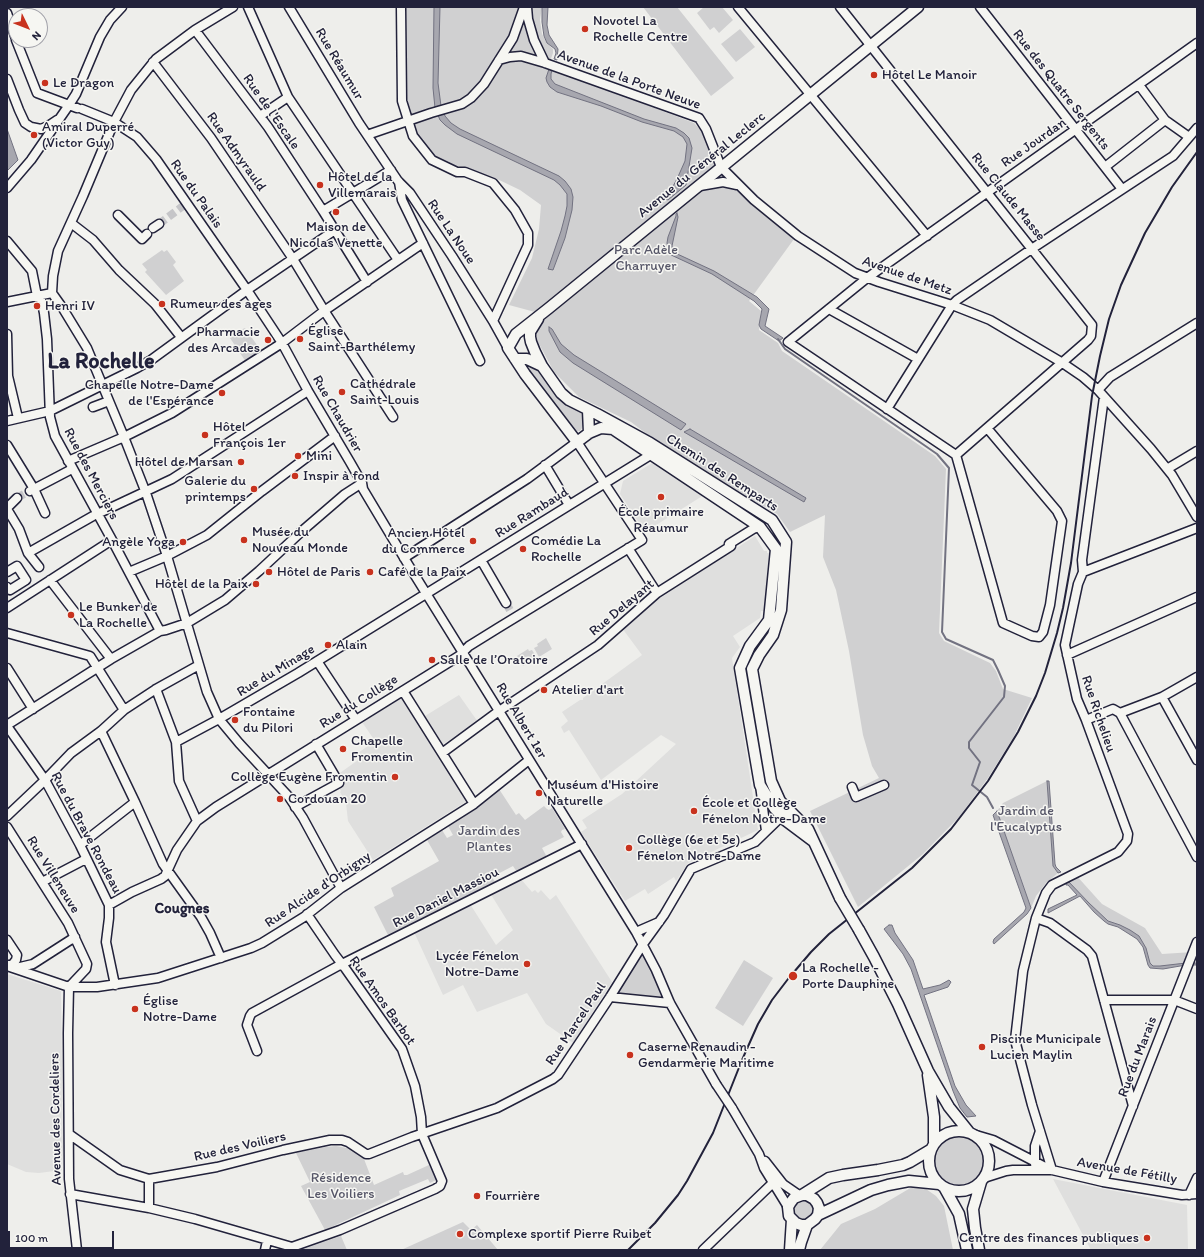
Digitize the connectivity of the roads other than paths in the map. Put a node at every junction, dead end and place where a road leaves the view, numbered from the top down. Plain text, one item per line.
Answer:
1 (122, 7) edge
2 (233, 7) edge
3 (248, 7) edge
4 (289, 7) edge
5 (401, 7) edge
6 (524, 7) edge
7 (528, 7) edge
8 (738, 7) edge
9 (840, 7) edge
10 (980, 7) edge
11 (914, 8) edge
12 (196, 30) junction
13 (1197, 43) edge
14 (871, 45) junction
15 (20, 48) edge
16 (499, 60) junction
17 (153, 62) junction
18 (545, 63) junction
19 (7, 79) edge
20 (1139, 85) junction
21 (810, 93) junction
22 (288, 96) junction
23 (74, 106) junction
24 (61, 116) junction
25 (260, 116) junction
26 (1165, 120) junction
27 (408, 121) junction
28 (114, 122) junction
29 (1197, 128) edge
30 (1076, 130) junction
31 (366, 134) junction
32 (1189, 137) junction
33 (721, 167) junction
34 (1105, 167) junction
35 (391, 170) junction
36 (398, 181) junction
37 (738, 185) junction
38 (698, 186) junction
39 (7, 188) edge
40 (1122, 189) junction
41 (987, 192) junction
42 (352, 193) junction
43 (323, 211) junction
44 (118, 215) dead end
45 (71, 224) junction
46 (153, 229) tunnel mouth
47 (335, 230) junction
48 (927, 236) junction
49 (7, 241) edge
50 (423, 243) junction
51 (1033, 248) junction
52 (293, 259) junction
53 (398, 260) junction
54 (867, 278) junction
55 (367, 282) junction
56 (247, 290) junction
57 (52, 293) junction
58 (38, 295) junction
59 (8, 299) edge
60 (952, 305) junction
61 (549, 308) junction
62 (829, 309) junction
63 (324, 311) junction
64 (493, 321) junction
65 (1197, 323) edge
66 (7, 334) edge
67 (181, 337) junction
68 (282, 343) junction
69 (508, 348) junction
70 (515, 359) junction
71 (918, 359) junction
72 (7, 361) edge
73 (480, 361) dead end
74 (1061, 362) junction
75 (542, 366) junction
76 (103, 385) junction
77 (1098, 390) junction
78 (308, 391) junction
79 (1104, 397) junction
80 (109, 401) junction
81 (93, 407) dead end
82 (887, 409) junction
83 (588, 410) junction
84 (50, 411) junction
85 (393, 417) dead end
86 (18, 418) junction
87 (7, 421) edge
88 (987, 428) junction
89 (589, 433) junction
90 (334, 436) junction
91 (124, 437) junction
92 (577, 442) junction
93 (7, 444) edge
94 (1197, 451) edge
95 (652, 454) junction
96 (956, 455) junction
97 (68, 461) junction
98 (545, 465) junction
99 (72, 469) junction
100 (1167, 469) junction
101 (362, 483) junction
102 (604, 483) junction
103 (31, 490) junction
104 (146, 493) junction
105 (17, 498) tunnel mouth
106 (569, 505) junction
107 (7, 508) edge
108 (45, 513) dead end
109 (98, 514) junction
110 (1197, 517) edge
111 (760, 527) junction
112 (1197, 528) edge
113 (112, 540) junction
114 (628, 548) junction
115 (28, 553) junction
116 (166, 556) junction
117 (404, 558) junction
118 (481, 560) junction
119 (38, 567) dead end
120 (7, 572) edge
121 (129, 572) junction
122 (1083, 572) junction
123 (50, 580) junction
124 (7, 586) edge
125 (657, 593) junction
126 (426, 594) junction
127 (1197, 596) edge
128 (506, 603) tunnel mouth
129 (7, 608) edge
130 (187, 623) junction
131 (160, 632) junction
132 (7, 633) edge
133 (463, 652) junction
134 (1067, 655) junction
135 (111, 659) junction
136 (317, 661) junction
137 (199, 665) junction
138 (7, 668) edge
139 (97, 668) junction
140 (1197, 677) edge
141 (156, 689) junction
142 (403, 690) junction
143 (1162, 697) junction
144 (33, 709) junction
145 (124, 710) junction
146 (499, 711) junction
147 (1120, 714) junction
148 (219, 719) junction
149 (356, 720) junction
150 (1086, 720) junction
151 (7, 726) edge
152 (101, 731) junction
153 (176, 742) junction
154 (316, 744) junction
155 (1194, 749) edge
156 (442, 753) junction
157 (528, 760) junction
158 (1197, 760) edge
159 (268, 774) junction
160 (45, 780) junction
161 (760, 785) junction
162 (884, 785) dead end
163 (852, 787) dead end
164 (136, 802) junction
165 (474, 804) junction
166 (295, 807) junction
167 (785, 813) junction
168 (7, 816) edge
169 (197, 821) junction
170 (7, 827) edge
171 (766, 831) junction
172 (582, 844) junction
173 (80, 845) junction
174 (1197, 857) edge
175 (86, 859) junction
176 (168, 871) junction
177 (42, 882) junction
178 (341, 888) junction
179 (109, 905) junction
180 (307, 914) junction
181 (1036, 918) junction
182 (659, 922) junction
183 (636, 932) junction
184 (75, 937) junction
185 (7, 940) edge
186 (1197, 942) edge
187 (643, 944) junction
188 (222, 958) junction
189 (342, 965) junction
190 (10, 966) edge
191 (115, 985) junction
192 (69, 987) junction
193 (610, 997) junction
194 (1104, 1000) junction
195 (1174, 1000) junction
196 (670, 1003) junction
197 (1197, 1009) edge
198 (257, 1052) dead end
199 (928, 1071) junction
200 (1133, 1106) junction
201 (1040, 1131) junction
202 (69, 1134) junction
203 (422, 1134) junction
204 (973, 1134) junction
205 (932, 1146) junction
206 (1035, 1146) junction
207 (1020, 1153) junction
208 (1035, 1161) junction
209 (1035, 1170) junction
210 (1052, 1170) junction
211 (1197, 1178) edge
212 (149, 1179) junction
213 (776, 1180) junction
214 (982, 1180) junction
215 (1103, 1182) junction
216 (942, 1186) junction
217 (70, 1194) junction
218 (1193, 1194) edge
219 (801, 1195) junction
220 (788, 1207) junction
221 (149, 1208) junction
222 (818, 1215) junction
223 (792, 1220) junction
224 (807, 1225) junction
225 (267, 1241) junction
226 (77, 1250) edge
227 (264, 1250) edge
228 (703, 1250) edge
229 (790, 1250) edge
230 (799, 1250) edge
231 (967, 1250) edge
232 (979, 1250) edge

1 - 23 street
2 - 12 street
3 - 22 street
4 - 31 street, Rue Réaumur
5 - 27 street
6 - 16 street
7 - 18 street
8 - 21 street
9 - 14 street, Rue Claude Masse
10 - 30 street, Rue des Quatre Sergents
11 - 14 main road, Avenue du Général Leclerc
12 - 17 street
12 - 25 street, Rue de l'Escale
13 - 20 street, Rue Jourdan
14 - 21 main road, Avenue du Général Leclerc
14 - 41 street, Rue Claude Masse
15 - 23 street, Rue du Palais
16 - 18 street, Avenue de la Porte Neuve
16 - 27 street
17 - 28 street
17 - 52 street, Rue Admyrauld
18 - 33 street, Avenue de la Porte Neuve
19 - 24 street
20 - 26 street
20 - 30 street, Rue Jourdan
21 - 33 main road, Avenue du Général Leclerc
21 - 48 street
22 - 25 street
22 - 42 street
23 - 24 street
23 - 28 street, Rue du Palais
24 - 39 street
25 - 43 street, Rue de l'Escale
26 - 32 street
26 - 34 street
27 - 31 street
27 - 64 street
28 - 45 street
28 - 56 street, Rue du Palais
29 - 32 street
30 - 34 street, Rue des Quatre Sergents
30 - 41 street, Rue Jourdan
31 - 35 street, Rue La Noue
32 - 40 street
33 - 37 street, Avenue de Metz
33 - 38 main road, Avenue du Général Leclerc
34 - 40 street, Rue des Quatre Sergents
35 - 36 street, Rue La Noue
35 - 42 street
36 - 50 street
36 - 64 street, Rue La Noue
37 - 38 street
37 - 54 street, Avenue de Metz
38 - 61 main road, Avenue du Général Leclerc
40 - 51 street
41 - 48 street, Rue Jourdan
41 - 51 street, Rue Claude Masse
42 - 43 street
42 - 53 street
43 - 47 street, Rue de l'Escale
44 - 46 street
45 - 57 street
45 - 67 street
47 - 52 street
47 - 55 street, Rue de l'Escale
48 - 54 street, Rue Jourdan
49 - 58 street, Rue des Merciers
50 - 53 street
50 - 73 street
51 - 60 street
51 - 74 street, Rue Claude Masse
52 - 56 street
52 - 63 street, Rue Admyrauld
53 - 55 street
54 - 60 street, Avenue de Metz
54 - 62 street, Rue Jourdan
55 - 63 street
56 - 67 street
56 - 68 street, Rue Chaudrier
57 - 58 street
57 - 76 street
58 - 59 street
58 - 84 street, Rue des Merciers
60 - 71 street
60 - 74 street, Avenue de Metz
61 - 69 main road, Avenue du Général Leclerc
61 - 75 main road, Chemin des Remparts
62 - 71 street
62 - 82 street, Rue Jourdan
63 - 68 street
63 - 85 street, Rue Admyrauld
64 - 69 street, Rue La Noue
65 - 77 street
66 - 72 street
67 - 76 street
68 - 78 street, Rue Chaudrier
68 - 91 street
69 - 70 main road
70 - 75 main road
70 - 92 main road
71 - 82 street
72 - 86 street
74 - 77 street, Avenue de Metz
74 - 88 street
75 - 83 main road, Chemin des Remparts
76 - 80 street
76 - 84 street
77 - 79 street, Avenue de Metz
78 - 90 street, Rue Chaudrier
78 - 104 street
79 - 100 street, Avenue de Metz
79 - 122 street, Rue Richelieu
80 - 81 street
80 - 91 street
82 - 96 street
83 - 89 main road
83 - 167 main road, Chemin des Remparts
84 - 86 street
84 - 97 street, Rue des Merciers
86 - 87 street
88 - 96 street
88 - 96 street
89 - 92 main road, Chemin des Remparts
89 - 95 main road, Chemin des Remparts
90 - 101 street, Rue Chaudrier
90 - 116 street
91 - 97 street
91 - 104 street
92 - 98 street
92 - 102 street
93 - 103 street
94 - 100 street
95 - 102 street, Rue Rambaud
95 - 111 main road, Chemin des Remparts
97 - 99 street, Rue des Merciers
98 - 106 street
98 - 117 street
99 - 103 street
99 - 109 street, Rue des Merciers
100 - 110 street, Avenue de Metz
101 - 117 street, Rue Chaudrier
101 - 130 street
102 - 106 street, Rue Rambaud
102 - 114 street, Rue du Collège
103 - 108 street
104 - 109 street
104 - 116 street
105 - 107 street
106 - 118 street, Rue Rambaud
107 - 115 street
109 - 113 street, Rue des Merciers
109 - 115 street
111 - 125 street, Rue Delayant
111 - 161 main road, Chemin des Remparts
112 - 122 street
113 - 121 street, Rue des Merciers
113 - 123 street
114 - 125 street
114 - 133 street, Rue du Collège
115 - 119 street
116 - 121 street
116 - 130 street
117 - 126 street, Rue Chaudrier
118 - 126 street, Rue Rambaud
118 - 128 street
120 - 124 street
121 - 131 street, Rue des Merciers
122 - 134 street, Rue Richelieu
123 - 129 street
123 - 135 street
125 - 146 street, Rue Delayant
126 - 133 street, Rue Albert 1er
126 - 136 street, Rue du Minage
127 - 134 street
130 - 131 street
130 - 137 street
131 - 135 street
132 - 139 street
133 - 142 street, Rue du Collège
133 - 146 street, Rue Albert 1er
134 - 150 street, Rue Richelieu
135 - 139 street
136 - 148 street, Rue du Minage
136 - 149 street
137 - 141 street
137 - 148 street
138 - 144 street
139 - 144 street
139 - 145 street
140 - 143 street
141 - 145 street
141 - 153 street
142 - 149 street, Rue du Collège
142 - 156 street
143 - 147 street
143 - 155 street
144 - 151 street
145 - 152 street
146 - 156 street, Rue Delayant
146 - 157 street, Rue Albert 1er
147 - 150 street
147 - 174 street
148 - 153 street, Rue du Minage
148 - 159 street
149 - 154 street, Rue du Collège
150 - 181 street, Rue Richelieu
151 - 160 street, Rue du Brave Rondeau
152 - 160 street
152 - 164 street
153 - 169 street
154 - 159 street, Rue du Collège
154 - 166 street
155 - 158 street
156 - 165 street
157 - 165 street, Rue Alcide d'Orbigny
157 - 172 street, Rue Albert 1er
159 - 166 street
159 - 169 street, Rue du Collège
160 - 168 street
160 - 173 street, Rue du Brave Rondeau
161 - 167 main road, Chemin des Remparts
161 - 171 street, Chemin des Remparts
162 - 163 street
164 - 173 street
164 - 176 street
165 - 178 street, Rue Alcide d'Orbigny
166 - 178 street
167 - 171 street, Rue Marcel Paul
167 - 199 main road, Chemin des Remparts, bridge
169 - 176 street, Rue du Collège
170 - 177 street, Rue Villeneuve
171 - 182 street, Rue Marcel Paul
172 - 183 street, Rue Albert 1er
172 - 189 street, Rue Daniel Massiou
173 - 175 street, Rue du Brave Rondeau
175 - 177 street
175 - 179 street, Rue du Brave Rondeau
176 - 179 street
176 - 188 street
177 - 184 street, Rue Villeneuve
178 - 180 street, Rue Alcide d'Orbigny
179 - 191 street, Rue du Brave Rondeau
180 - 188 street, Rue Alcide d'Orbigny
180 - 189 street, Rue Amos Barbot
181 - 194 street
181 - 201 street, Rue Richelieu
182 - 183 street
182 - 187 street, Rue Marcel Paul
183 - 187 street, Rue Albert 1er
184 - 190 street
184 - 192 street, Rue Villeneuve
185 - 190 street
186 - 195 street, Rue du Marais
187 - 193 street, Rue Marcel Paul
187 - 196 street, Rue Albert 1er
188 - 191 street, Rue Alcide d'Orbigny
189 - 198 street, Rue Daniel Massiou
189 - 203 street, Rue Amos Barbot
190 - 192 street, Rue Alcide d'Orbigny
191 - 192 street, Rue Alcide d'Orbigny
192 - 202 street, Avenue des Cordeliers
193 - 196 street
193 - 203 street, Rue Marcel Paul
194 - 195 street
194 - 200 street
195 - 197 street
195 - 200 street, Rue du Marais
196 - 213 street, Rue Albert 1er, bridge
199 - 204 main road, Chemin des Remparts
199 - 205 main road, Chemin des Remparts
200 - 215 street, Rue du Marais
201 - 206 street
201 - 210 street, Rue Richelieu
202 - 212 street, Rue des Voiliers
202 - 217 street, Avenue des Cordeliers
203 - 212 street, Rue des Voiliers
203 - 225 street, Rue Amos Barbot
204 - 205 main road
204 - 207 street, Avenue de Fétilly
204 - 214 main road
205 - 216 main road
205 - 219 main road
206 - 207 street
206 - 208 street
207 - 208 street, Avenue de Fétilly
208 - 209 street
208 - 210 street, Avenue de Fétilly
209 - 210 street, Avenue de Fétilly
209 - 214 street, Avenue de Fétilly
210 - 215 street, Avenue de Fétilly
211 - 218 street
212 - 221 street
213 - 219 street
213 - 220 street, Rue Albert 1er
213 - 228 street
214 - 216 main road
214 - 232 main road
215 - 218 street, Avenue de Fétilly
216 - 222 main road
216 - 231 main road
217 - 221 street, Rue Amos Barbot
217 - 226 street, Avenue des Cordeliers
219 - 220 main road
219 - 222 main road
220 - 223 main road
221 - 225 street, Rue Amos Barbot
222 - 224 main road
223 - 224 main road
223 - 229 main road
224 - 230 main road
225 - 227 street

